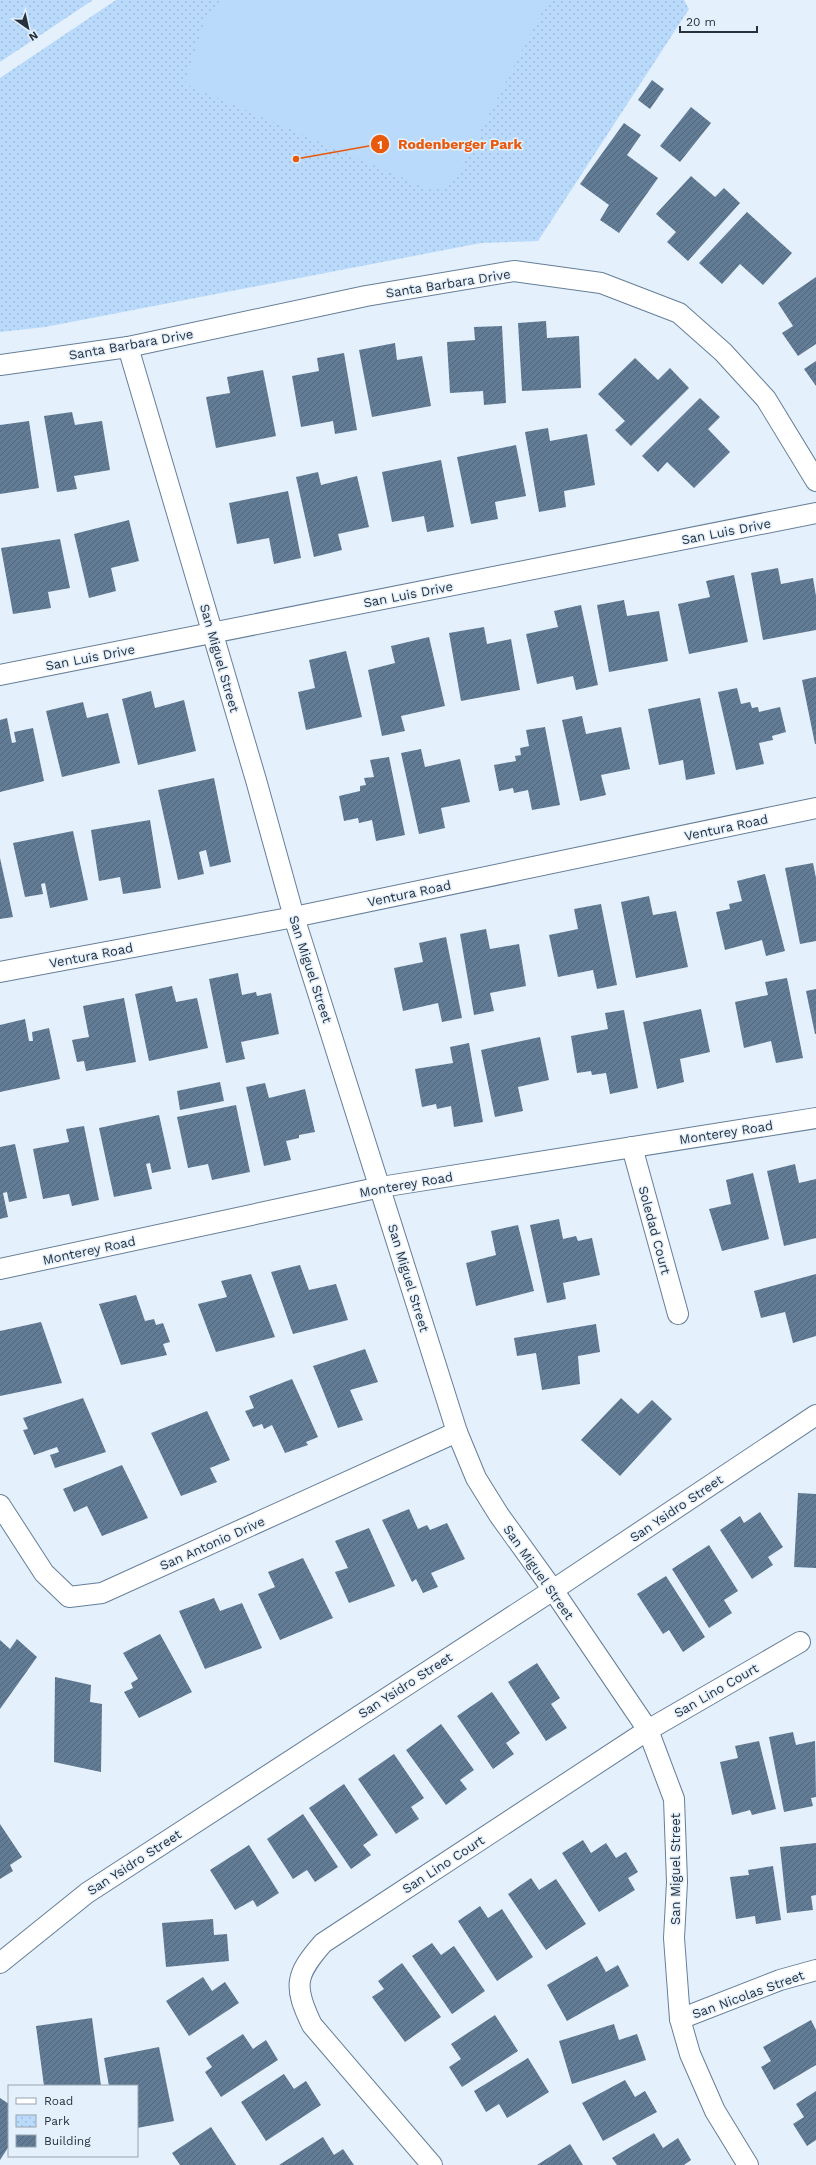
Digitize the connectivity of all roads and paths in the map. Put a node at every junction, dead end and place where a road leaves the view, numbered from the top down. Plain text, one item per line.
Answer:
1 (128, 347) junction
2 (0, 365) edge
3 (816, 481) edge
4 (816, 513) edge
5 (212, 633) junction
6 (0, 675) edge
7 (816, 808) edge
8 (294, 917) junction
9 (0, 972) edge
10 (816, 1118) edge
11 (632, 1147) junction
12 (381, 1187) junction
13 (0, 1269) edge
14 (678, 1314) dead end
15 (816, 1415) edge
16 (457, 1432) junction
17 (0, 1505) edge
18 (553, 1590) junction
19 (800, 1642) dead end
20 (648, 1730) junction
21 (0, 1963) edge
22 (816, 1970) edge
23 (680, 2019) junction
24 (432, 2165) edge
25 (748, 2165) edge

1 - 2 street, Santa Barbara Drive
1 - 3 street, Santa Barbara Drive
1 - 5 street, San Miguel Street
4 - 5 street, San Luis Drive
5 - 6 street, San Luis Drive
5 - 8 street, San Miguel Street
7 - 8 street, Ventura Road
8 - 9 street, Ventura Road
8 - 12 street, San Miguel Street
10 - 11 street, Monterey Road
11 - 12 street, Monterey Road
11 - 14 street, Soledad Court
12 - 13 street, Monterey Road
12 - 16 street, San Miguel Street
15 - 18 street, San Ysidro Street
16 - 17 street, San Antonio Drive
16 - 18 street, San Miguel Street
18 - 20 street, San Miguel Street
18 - 21 street, San Ysidro Street
19 - 20 street, San Lino Court
20 - 23 street, San Miguel Street
20 - 24 street, San Lino Court
22 - 23 street, San Nicolas Street
23 - 25 street, San Miguel Street

